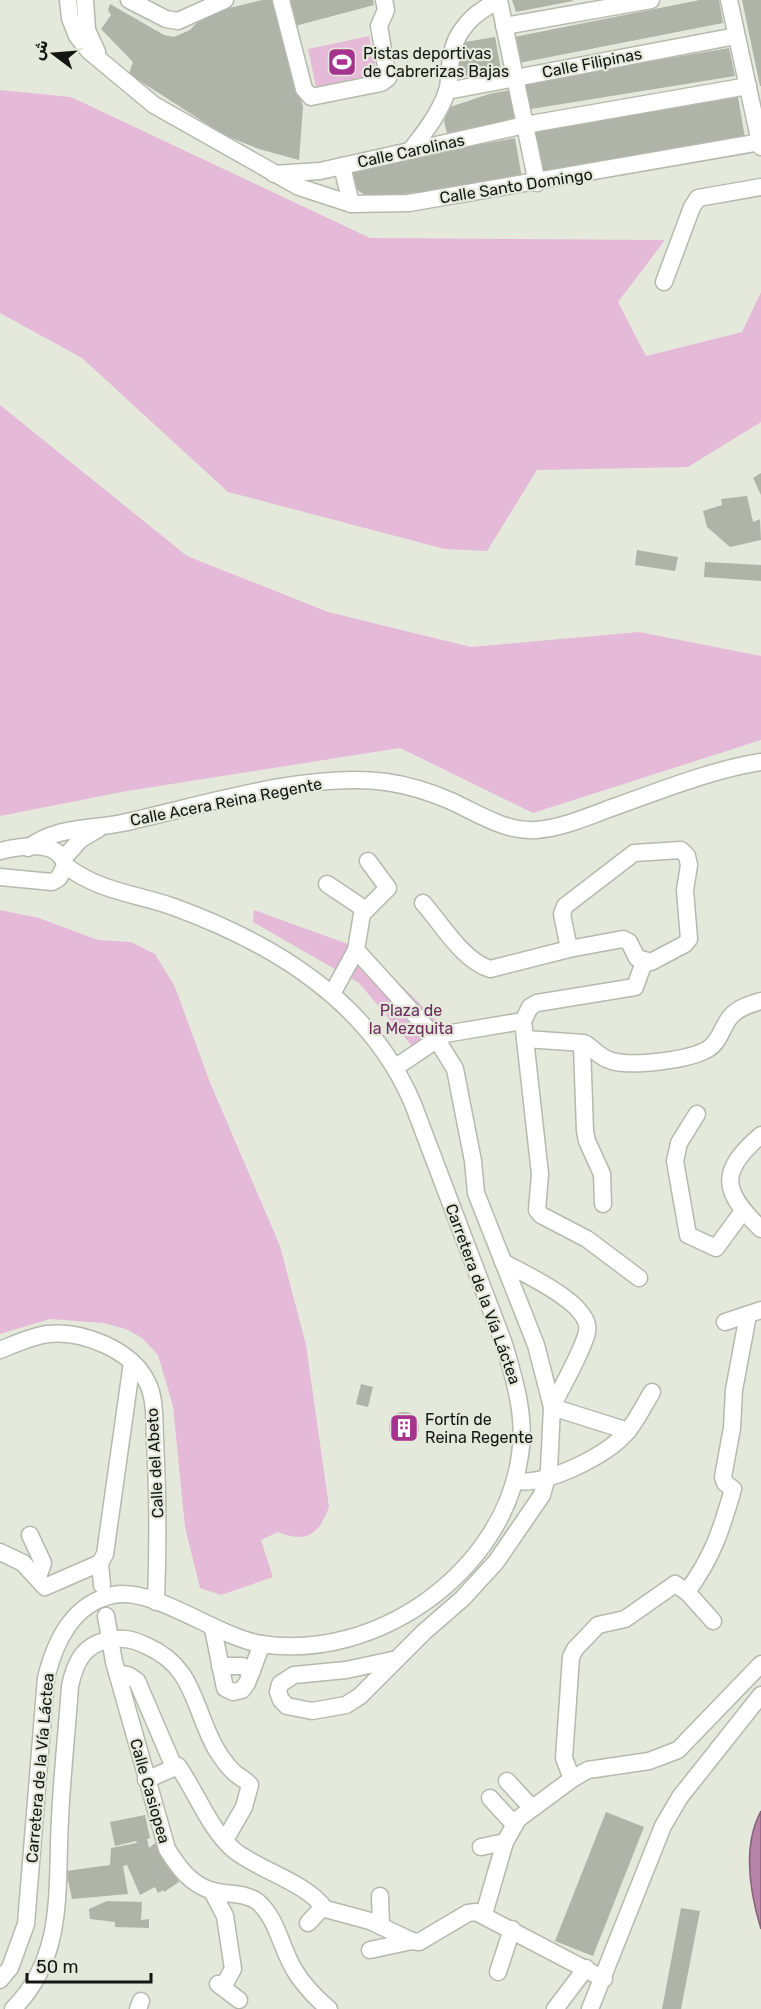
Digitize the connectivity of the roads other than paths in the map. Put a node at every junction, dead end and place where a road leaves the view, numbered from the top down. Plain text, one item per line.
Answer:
1 (68, 0) edge
2 (85, 0) edge
3 (129, 0) edge
4 (225, 0) edge
5 (281, 0) edge
6 (384, 0) edge
7 (499, 0) edge
8 (651, 0) edge
9 (729, 0) edge
10 (504, 26) junction
11 (736, 36) junction
12 (104, 63) junction
13 (515, 78) junction
14 (748, 86) junction
15 (447, 91) junction
16 (525, 125) junction
17 (761, 144) edge
18 (410, 151) junction
19 (342, 166) junction
20 (274, 174) junction
21 (537, 183) junction
22 (761, 187) edge
23 (351, 204) junction
24 (664, 282) dead end
25 (761, 762) edge
26 (104, 826) junction
27 (28, 848) junction
28 (0, 851) edge
29 (368, 861) dead end
30 (64, 862) junction
31 (0, 877) edge
32 (52, 882) junction
33 (327, 884) dead end
34 (101, 887) junction
35 (423, 903) dead end
36 (366, 910) junction
37 (569, 949) junction
38 (356, 950) junction
39 (644, 962) junction
40 (332, 993) junction
41 (761, 1001) edge
42 (523, 1021) junction
43 (436, 1038) junction
44 (525, 1040) junction
45 (584, 1043) junction
46 (396, 1067) junction
47 (697, 1114) dead end
48 (761, 1135) edge
49 (603, 1204) dead end
50 (743, 1211) junction
51 (761, 1228) edge
52 (503, 1262) junction
53 (639, 1278) dead end
54 (754, 1313) edge
55 (725, 1322) dead end
56 (0, 1350) edge
57 (132, 1362) junction
58 (652, 1392) dead end
59 (552, 1407) junction
60 (628, 1431) junction
61 (548, 1478) junction
62 (515, 1481) junction
63 (30, 1535) dead end
64 (0, 1552) edge
65 (100, 1563) junction
66 (41, 1582) junction
67 (102, 1585) dead end
68 (687, 1592) junction
69 (156, 1602) junction
70 (411, 1612) junction
71 (106, 1616) dead end
72 (713, 1621) dead end
73 (213, 1629) junction
74 (424, 1632) junction
75 (105, 1641) junction
76 (262, 1644) junction
77 (397, 1659) junction
78 (761, 1664) edge
79 (220, 1666) junction
80 (252, 1671) junction
81 (117, 1673) junction
82 (761, 1695) edge
83 (174, 1767) junction
84 (572, 1779) junction
85 (146, 1780) junction
86 (507, 1781) dead end
87 (490, 1798) dead end
88 (531, 1807) junction
89 (36, 1817) junction
90 (60, 1819) junction
91 (513, 1823) junction
92 (225, 1840) junction
93 (505, 1842) junction
94 (481, 1847) dead end
95 (212, 1891) junction
96 (380, 1896) dead end
97 (325, 1909) junction
98 (484, 1914) junction
99 (308, 1923) dead end
100 (381, 1925) junction
101 (512, 1929) junction
102 (412, 1941) junction
103 (370, 1950) dead end
104 (586, 1968) junction
105 (498, 1972) dead end
106 (604, 1979) junction
107 (0, 1980) edge
108 (239, 2000) dead end
109 (13, 2009) edge
110 (329, 2009) edge
111 (555, 2009) edge
112 (590, 2009) edge

1 - 12 street
2 - 12 street
3 - 4 street
5 - 6 street
7 - 10 street
7 - 15 street
8 - 10 street
9 - 11 street
10 - 13 street
11 - 13 street, Calle Filipinas
11 - 14 street
12 - 20 street
13 - 15 street, Calle Filipinas
13 - 16 street
14 - 16 street, Calle Carolinas
14 - 17 street
15 - 18 street
16 - 18 street, Calle Carolinas
16 - 21 street
17 - 21 street, Calle Santo Domingo
18 - 19 street, Calle Carolinas
19 - 20 street, Calle Carolinas
19 - 23 street
20 - 23 street, Calle Santo Domingo
21 - 23 street, Calle Santo Domingo
22 - 24 street
25 - 26 street, Calle Acera Reina Regente
26 - 27 street, Calle Acera Reina Regente
26 - 30 street, Calle Acera Reina Regente
27 - 28 street
27 - 30 street
29 - 36 street
30 - 32 street, Calle Acera Reina Regente
30 - 34 street
31 - 32 street
32 - 34 street
33 - 36 street
34 - 40 street, Carretera de la Vía Láctea
35 - 37 street
36 - 38 street
37 - 39 street
37 - 39 street
38 - 40 street
38 - 43 street
39 - 42 street
40 - 46 street, Carretera de la Vía Láctea
41 - 45 street
42 - 43 street
42 - 44 street
43 - 46 street
43 - 52 street
44 - 45 street
44 - 53 street
45 - 49 street
46 - 62 street, Carretera de la Vía Láctea
47 - 50 street
48 - 50 street
50 - 51 street
52 - 59 street
52 - 59 street
54 - 55 street
54 - 68 street
56 - 57 street, Calle del Abeto
57 - 65 street
57 - 69 street, Calle del Abeto
58 - 60 street
59 - 60 street
59 - 61 street
60 - 61 street
61 - 62 street
61 - 74 street
62 - 70 street, Carretera de la Vía Láctea
63 - 66 street
64 - 66 street
65 - 66 street
65 - 67 street
68 - 72 street
68 - 84 street
69 - 73 street, Carretera de la Vía Láctea
69 - 89 street, Carretera de la Vía Láctea
70 - 74 street
70 - 76 street, Carretera de la Vía Láctea
71 - 75 street, Calle Casiopea
73 - 76 street, Carretera de la Vía Láctea
73 - 79 street
74 - 77 street
75 - 81 street, Calle Casiopea
75 - 90 street
75 - 92 street
76 - 80 street
77 - 77 street
78 - 84 street
79 - 80 street
79 - 80 street
81 - 83 street
81 - 85 street, Calle Casiopea
82 - 106 street
83 - 85 street
83 - 92 street
84 - 88 street
85 - 95 street, Calle Casiopea
86 - 88 street
87 - 91 street
88 - 91 street
89 - 90 street
89 - 107 street, Carretera de la Vía Láctea
90 - 109 street
91 - 93 street
92 - 97 street
93 - 94 street
93 - 98 street
95 - 108 street
95 - 110 street, Calle Casiopea
96 - 100 street
97 - 99 street
97 - 100 street
98 - 101 street
98 - 102 street
100 - 102 street
101 - 104 street
101 - 105 street
102 - 103 street
104 - 106 street
104 - 111 street
106 - 112 street

